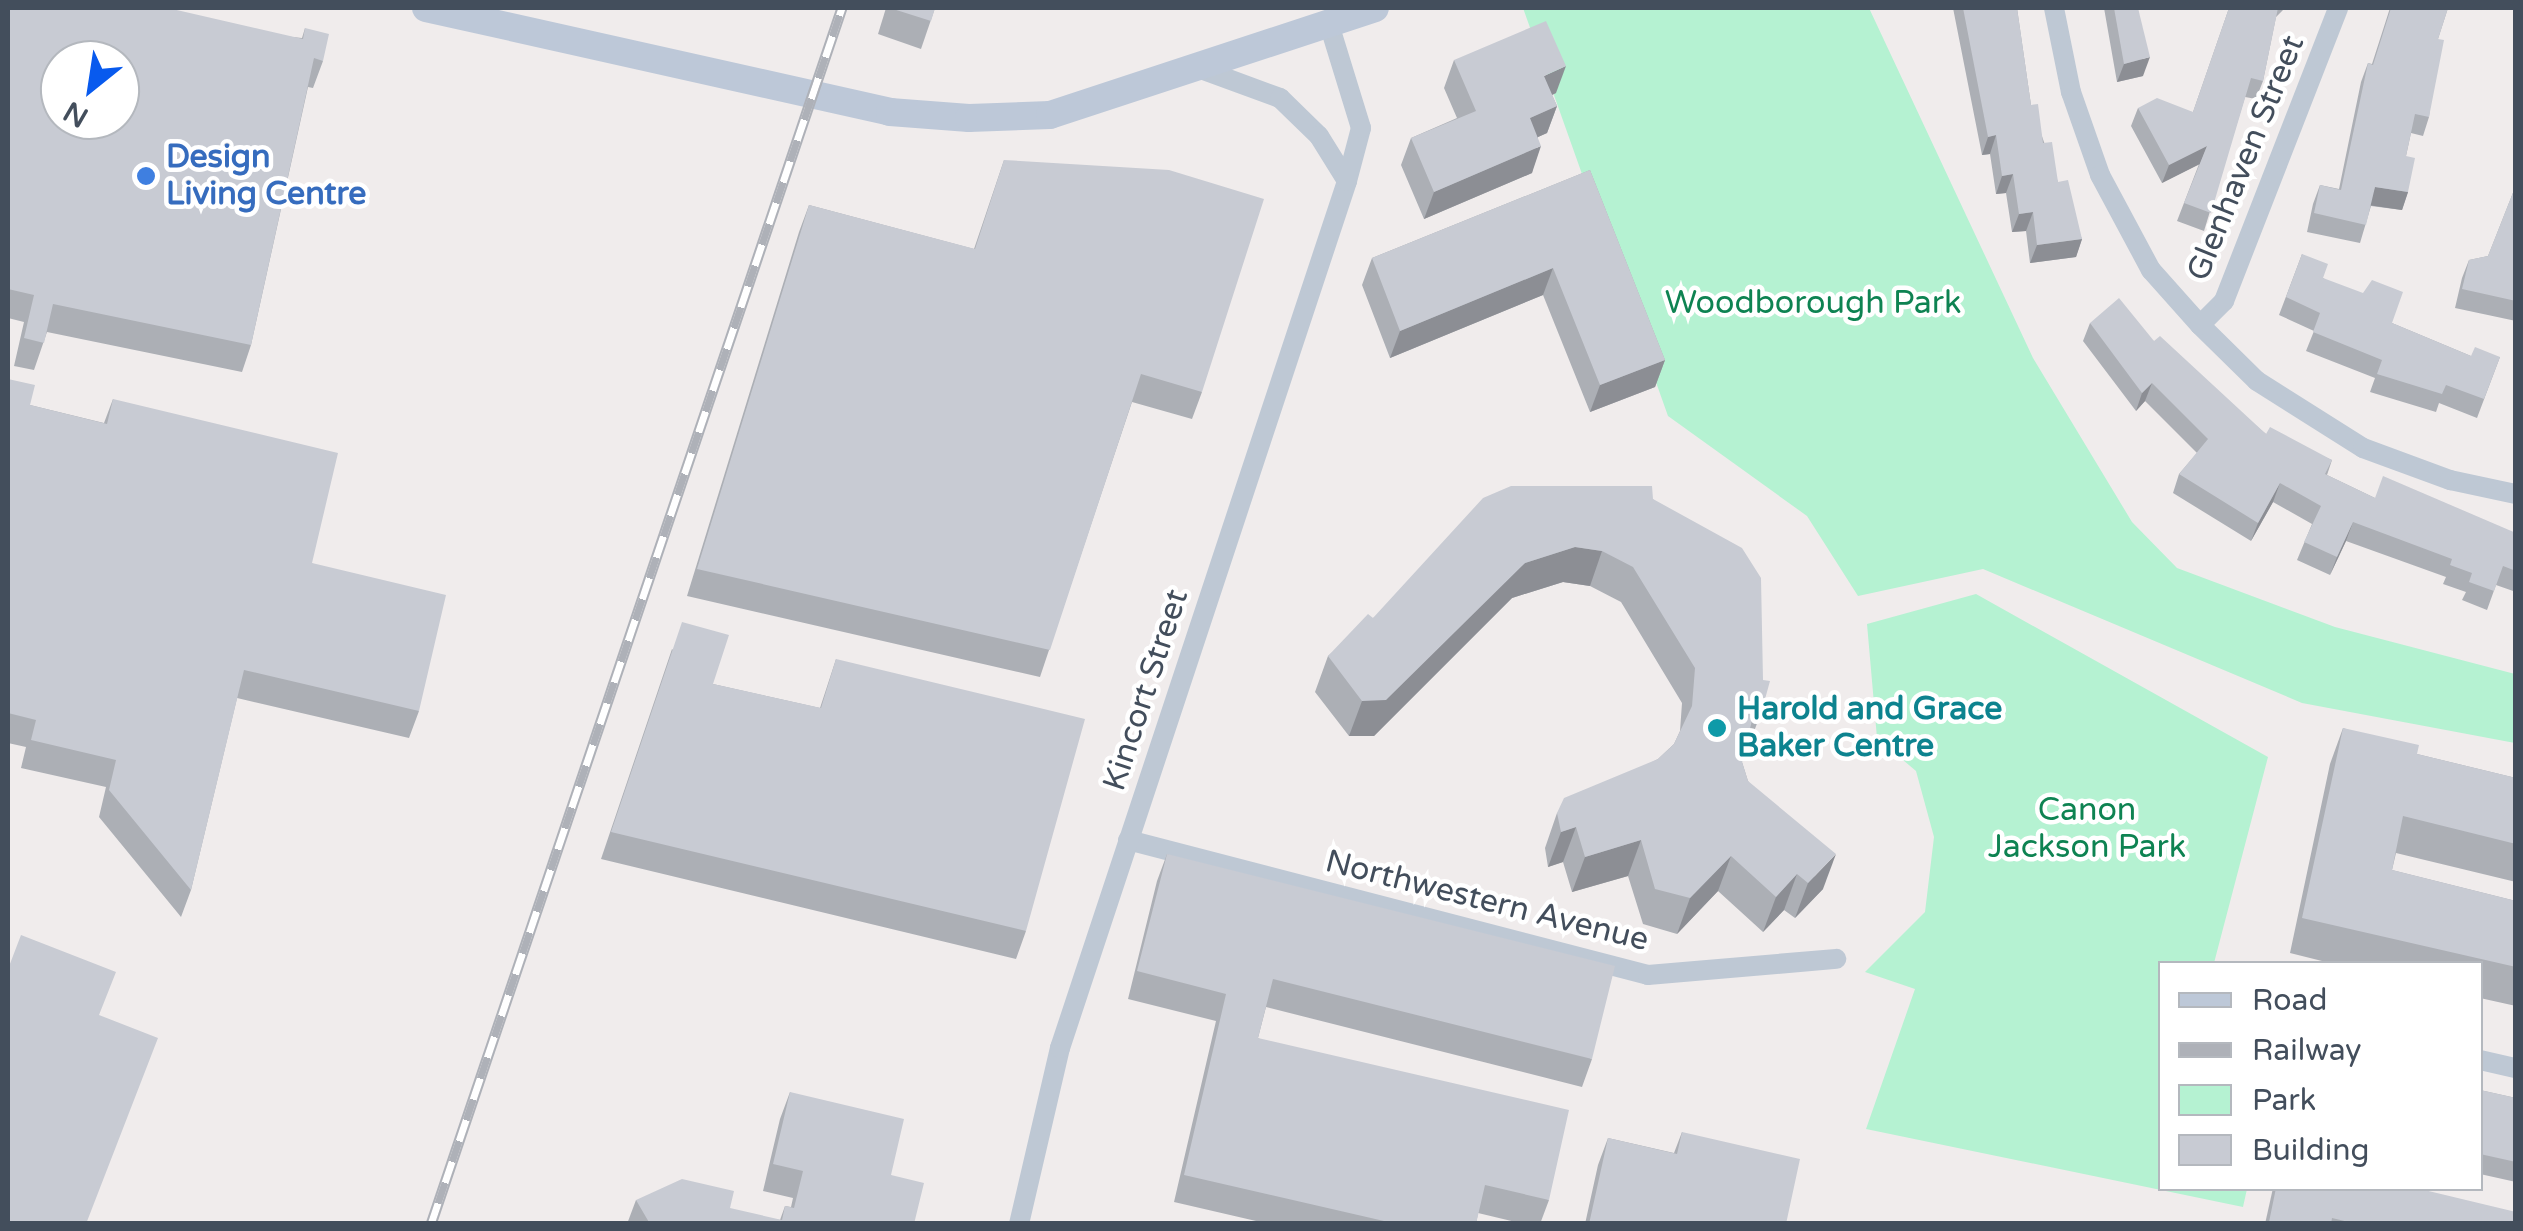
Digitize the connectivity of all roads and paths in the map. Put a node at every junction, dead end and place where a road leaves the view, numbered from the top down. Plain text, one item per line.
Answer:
1 (426, 8) edge
2 (1375, 8) edge
3 (2054, 8) edge
4 (2338, 8) edge
5 (1329, 24) junction
6 (1201, 69) junction
7 (1348, 180) junction
8 (2200, 325) junction
9 (2514, 489) edge
10 (1128, 840) junction
11 (1836, 959) dead end
12 (2483, 1061) edge
13 (2516, 1068) edge
14 (1019, 1224) edge

1 - 6 street
2 - 5 street
3 - 8 street
4 - 8 street, Glenhaven Street
5 - 6 street
5 - 7 street, Kincort Street
6 - 7 street
7 - 10 street, Kincort Street
8 - 9 street
10 - 11 street, Northwestern Avenue
10 - 14 street, Kincort Street
12 - 13 street

